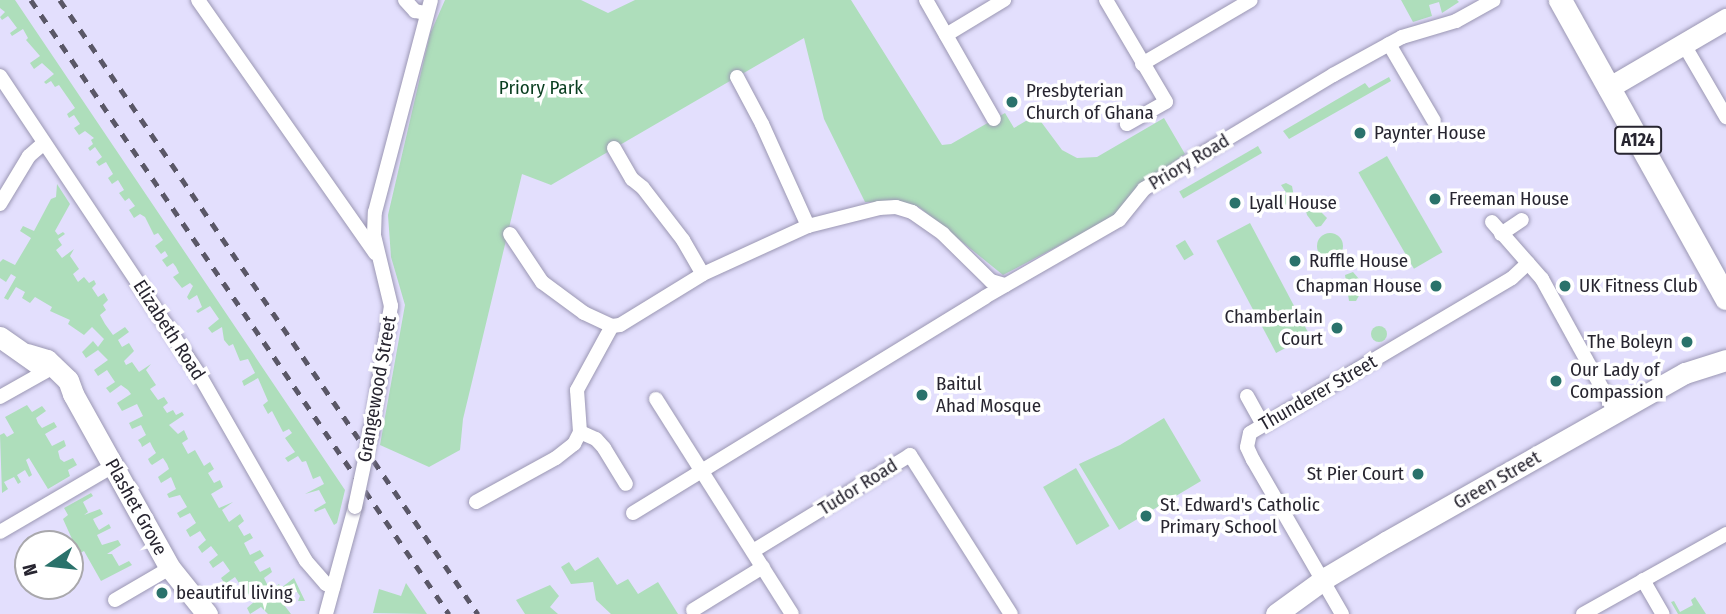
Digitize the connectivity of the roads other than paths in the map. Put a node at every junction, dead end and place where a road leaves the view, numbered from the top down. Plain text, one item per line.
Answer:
1 (198, 0) edge
2 (405, 0) edge
3 (926, 0) edge
4 (1003, 0) edge
5 (1106, 0) edge
6 (1251, 0) edge
7 (1494, 0) edge
8 (1560, 0) edge
9 (428, 7) edge
10 (1726, 19) edge
11 (946, 35) junction
12 (1684, 43) junction
13 (1389, 44) junction
14 (1142, 64) junction
15 (0, 75) edge
16 (737, 77) dead end
17 (1608, 88) junction
18 (1726, 117) edge
19 (994, 119) dead end
20 (1434, 121) dead end
21 (1127, 124) dead end
22 (44, 143) junction
23 (614, 148) dead end
24 (0, 204) edge
25 (1522, 220) dead end
26 (1492, 222) dead end
27 (808, 226) junction
28 (510, 234) dead end
29 (1501, 234) junction
30 (380, 260) junction
31 (1528, 263) junction
32 (703, 274) junction
33 (1005, 285) junction
34 (1726, 298) edge
35 (612, 326) junction
36 (0, 337) edge
37 (1726, 360) edge
38 (51, 368) junction
39 (1247, 396) dead end
40 (0, 397) edge
41 (656, 399) dead end
42 (1615, 412) junction
43 (1263, 425) junction
44 (580, 432) junction
45 (113, 466) junction
46 (702, 471) junction
47 (626, 484) dead end
48 (476, 502) dead end
49 (634, 513) dead end
50 (0, 532) edge
51 (1726, 534) edge
52 (753, 551) junction
53 (763, 567) junction
54 (170, 568) junction
55 (1643, 580) junction
56 (1322, 581) junction
57 (333, 587) junction
58 (115, 600) dead end
59 (694, 610) dead end
60 (207, 614) edge
61 (326, 614) edge
62 (792, 614) edge
63 (1011, 614) edge
64 (1276, 614) edge
65 (1342, 614) edge
66 (1583, 614) edge
67 (1663, 614) edge

1 - 30 street
2 - 9 street
3 - 11 street
4 - 11 street
5 - 14 street
6 - 14 street
7 - 13 street, Priory Road
8 - 17 main road, A124
9 - 30 street, Grangewood Street
10 - 12 main road
11 - 19 street
12 - 17 main road
12 - 18 street
13 - 20 street
13 - 33 street, Priory Road
14 - 21 street
15 - 22 street, Elizabeth Road
16 - 27 street
17 - 34 main road, A124
22 - 24 street
22 - 57 street, Elizabeth Road
23 - 32 street
25 - 29 street
26 - 29 street
27 - 32 street
27 - 33 street
28 - 35 street
29 - 31 street
30 - 57 street, Grangewood Street, bridge
31 - 42 street
31 - 43 street, Thunderer Street
32 - 35 street
33 - 46 street, Priory Road
35 - 44 street
36 - 38 main road, Plashet Grove
37 - 42 main road, Green Street
38 - 40 street
38 - 45 main road, Plashet Grove
39 - 43 street
41 - 46 street
42 - 56 main road, Green Street
43 - 56 street, Thunderer Street
44 - 47 street
44 - 48 street
45 - 50 street
45 - 54 main road, Plashet Grove
46 - 49 street, Priory Road
46 - 52 street
51 - 55 street
52 - 53 street
52 - 63 street, Tudor Road
53 - 59 street
53 - 62 street
54 - 58 street
54 - 60 main road, Plashet Grove
55 - 66 street
55 - 67 street
56 - 64 main road, Green Street
56 - 65 street, Thunderer Street
57 - 61 street, Grangewood Street

